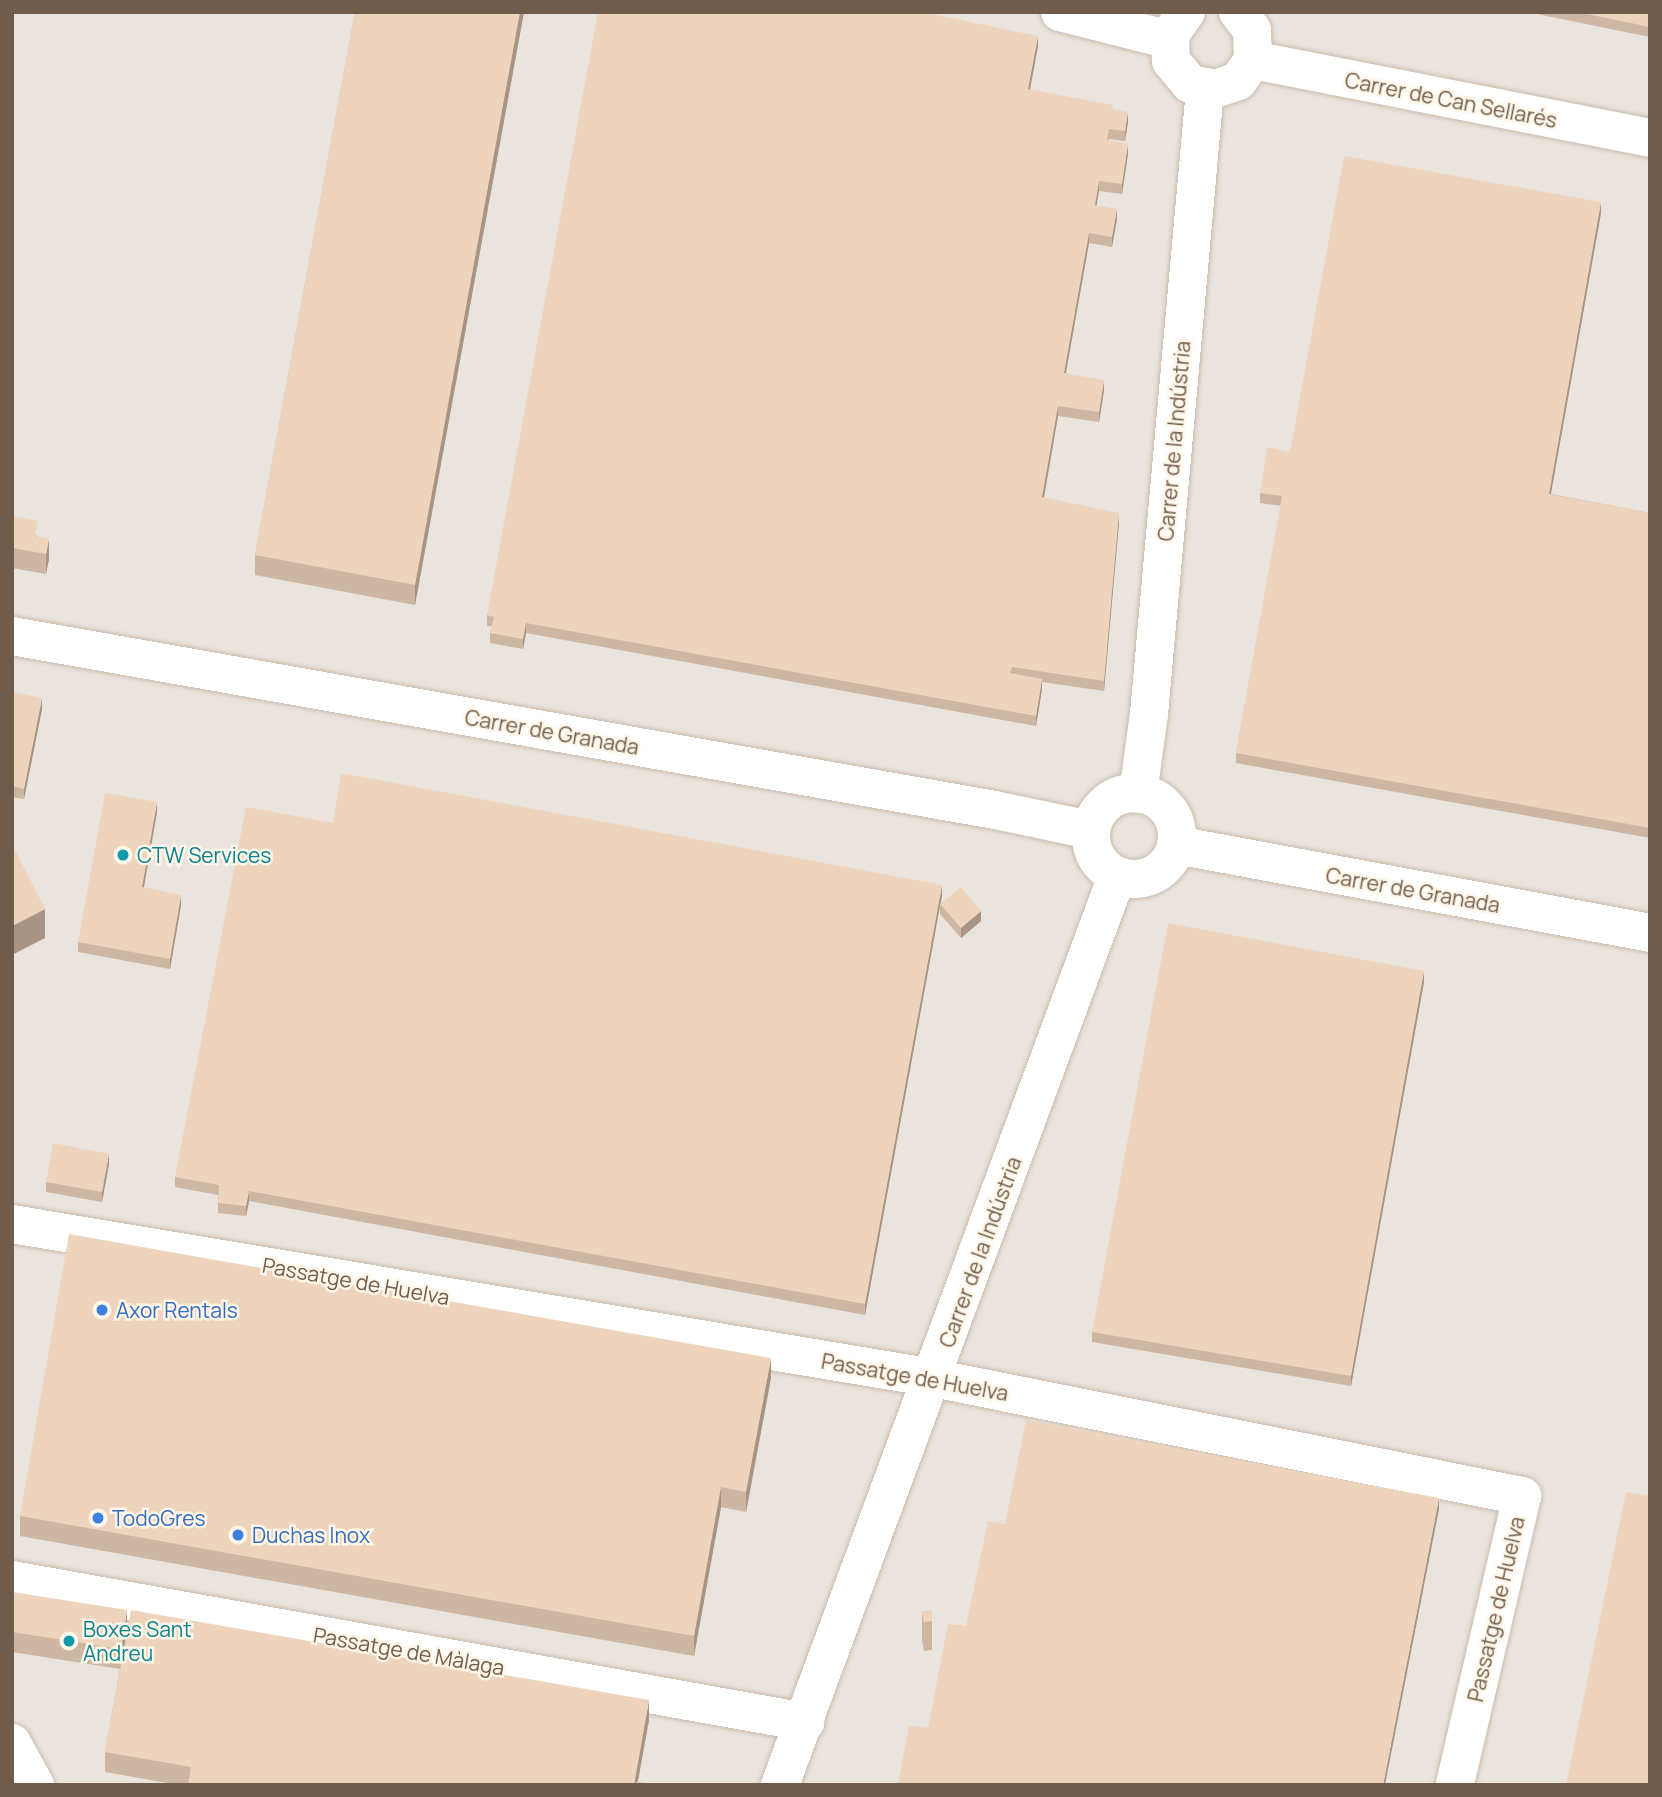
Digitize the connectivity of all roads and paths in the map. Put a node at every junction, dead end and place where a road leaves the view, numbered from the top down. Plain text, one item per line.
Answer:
1 (1060, 12) edge
2 (1238, 12) edge
3 (1178, 26) edge
4 (1253, 60) junction
5 (1205, 89) junction
6 (1650, 138) edge
7 (12, 636) edge
8 (1138, 793) junction
9 (1091, 830) junction
10 (1176, 845) junction
11 (1117, 876) junction
12 (1650, 933) edge
13 (12, 1224) edge
14 (933, 1378) junction
15 (12, 1580) edge
16 (805, 1722) junction
17 (12, 1743) edge
18 (35, 1785) edge
19 (780, 1785) edge
20 (1455, 1785) edge

1 - 3 street
2 - 4 street
3 - 5 street
4 - 5 street
4 - 6 street, Carrer de Can Sellarés
5 - 8 street, Carrer de la Indústria
7 - 9 street, Carrer de Granada
8 - 9 street
8 - 10 street
9 - 11 street
10 - 11 street
10 - 12 street, Carrer de Granada
11 - 14 street, Carrer de la Indústria
13 - 14 street, Passatge de Huelva
14 - 16 street, Carrer de la Indústria
14 - 20 street, Passatge de Huelva
15 - 16 street, Passatge de Màlaga
16 - 19 street, Carrer de la Indústria
17 - 18 street

